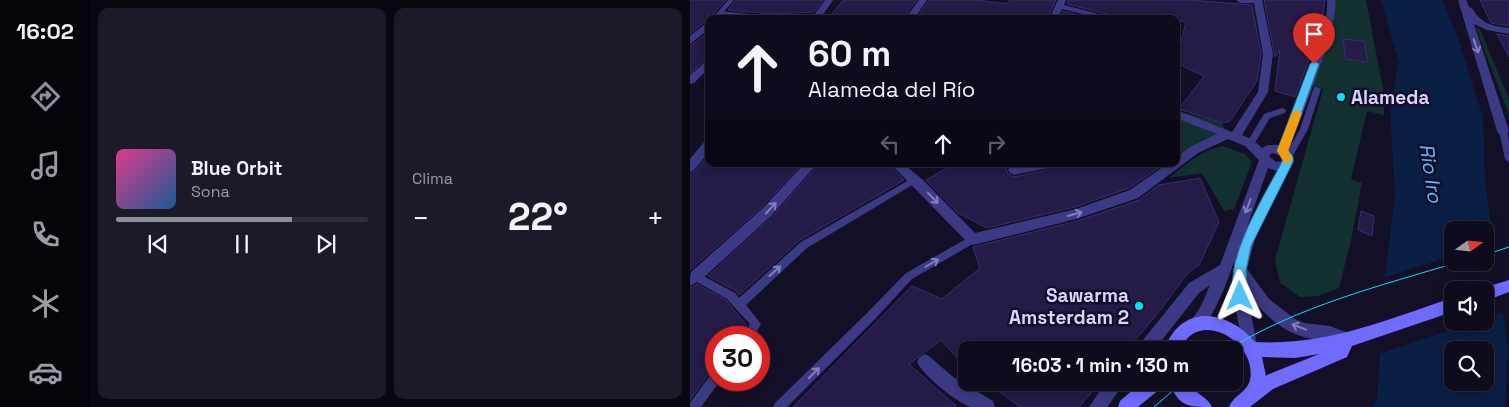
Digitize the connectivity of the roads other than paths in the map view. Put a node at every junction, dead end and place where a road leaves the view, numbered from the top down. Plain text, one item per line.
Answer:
1 (731, 0) edge
2 (829, 0) edge
3 (923, 0) edge
4 (1240, 0) edge
5 (1258, 0) edge
6 (1331, 0) edge
7 (1462, 0) edge
8 (1466, 0) edge
9 (1060, 3) edge
10 (719, 15) edge
11 (818, 15) edge
12 (912, 15) edge
13 (1055, 15) edge
14 (1100, 15) edge
15 (705, 28) edge
16 (1509, 31) edge
17 (690, 41) edge
18 (705, 66) edge
19 (690, 82) edge
20 (1317, 89) dead end
21 (1282, 111) dead end
22 (1180, 116) edge
23 (1503, 132) joint
24 (1230, 137) junction
25 (705, 143) edge
26 (1250, 144) junction
27 (705, 149) edge
28 (1285, 157) junction
29 (1264, 158) junction
30 (690, 159) edge
31 (1509, 159) edge
32 (1180, 160) edge
33 (690, 167) edge
34 (808, 167) edge
35 (900, 167) edge
36 (1028, 167) edge
37 (1171, 167) edge
38 (1014, 170) dead end
39 (916, 179) junction
40 (973, 239) junction
41 (1225, 269) junction
42 (1240, 270) junction
43 (693, 279) edge
44 (1509, 286) edge
45 (1494, 291) edge
46 (740, 304) junction
47 (1444, 308) edge
48 (1196, 324) junction
49 (755, 326) edge
50 (1350, 338) junction
51 (1151, 341) edge
52 (1177, 341) edge
53 (1251, 347) junction
54 (925, 362) dead end
55 (706, 391) edge
56 (1110, 391) edge
57 (1145, 391) edge
58 (1183, 391) edge
59 (1252, 395) junction
60 (694, 407) edge
61 (779, 407) edge
62 (987, 407) edge
63 (1097, 407) edge
64 (1126, 407) edge
65 (1204, 407) edge
66 (1238, 407) edge

1 - 10 lane
2 - 11 street
3 - 12 street
4 - 5 street
5 - 24 street
6 - 28 street
7 -> 23 street
8 - 16 street
9 - 13 street
9 - 14 street
15 - 17 street
18 - 19 street
20 - 28 lane
21 - 26 lane
22 - 24 street
23 - 31 lane
24 - 26 street
24 - 32 street
25 - 30 street
26 - 29 street
27 - 33 street
28 - 29 street
28 - 29 street
28 - 42 street
29 -> 41 street
43 -> 34 street
35 - 39 street
36 - 38 street
40 -> 37 street
39 -> 40 street
46 -> 39 lane
61 -> 40 lane
41 - 48 street
41 - 51 street
50 -> 42 street
42 - 53 street
43 - 46 lane
44 - 45 main road
46 - 49 lane
47 - 50 main road
48 - 52 main road
48 - 53 main road
50 - 53 main road
50 - 59 main road
53 - 59 main road
54 - 62 street
55 - 60 lane
56 - 63 street
57 - 64 main road
58 - 65 main road
59 - 66 main road

